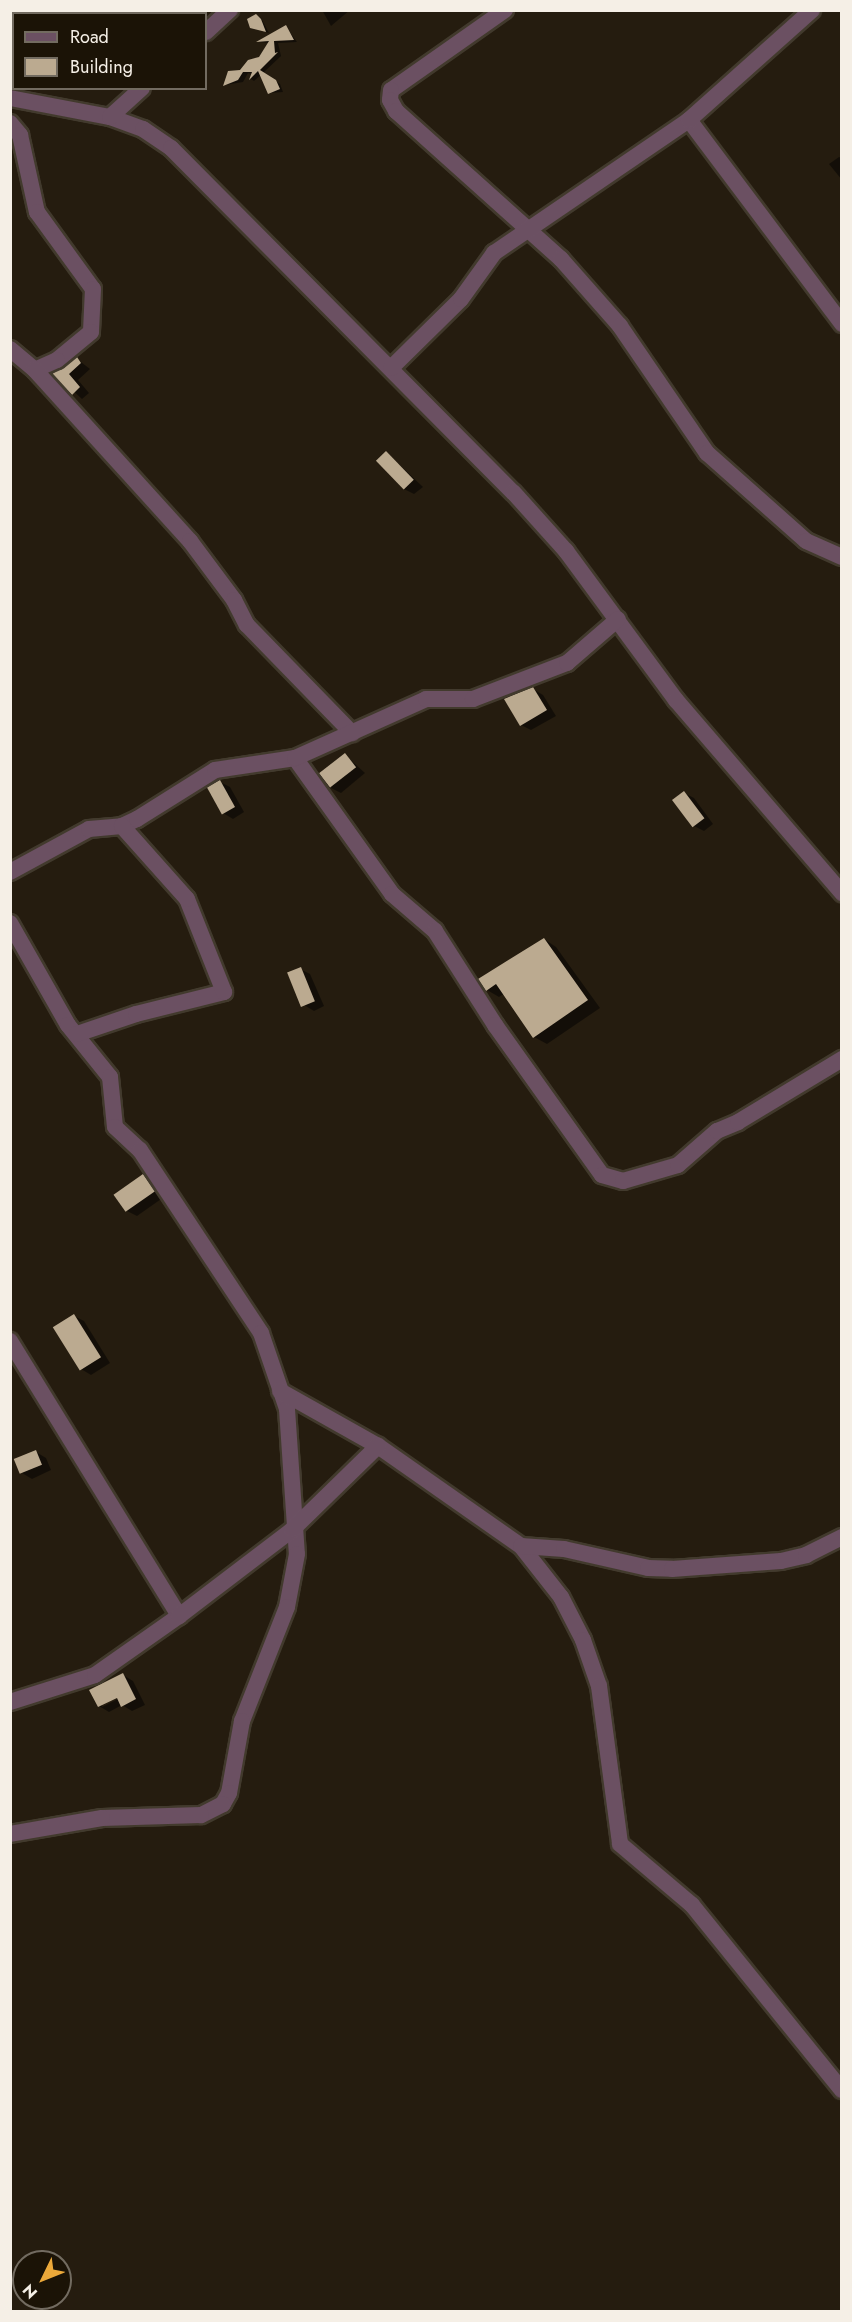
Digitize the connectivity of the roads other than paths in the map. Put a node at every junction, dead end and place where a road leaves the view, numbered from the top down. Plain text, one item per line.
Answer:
1 (230, 10) edge
2 (505, 10) edge
3 (812, 10) edge
4 (207, 31) edge
5 (140, 90) edge
6 (10, 98) edge
7 (110, 117) junction
8 (689, 120) junction
9 (10, 123) edge
10 (527, 228) junction
11 (842, 324) edge
12 (10, 349) edge
13 (391, 368) junction
14 (35, 370) junction
15 (842, 558) edge
16 (618, 619) junction
17 (352, 733) junction
18 (295, 758) junction
19 (122, 826) junction
20 (10, 872) edge
21 (842, 893) edge
22 (10, 923) edge
23 (76, 1034) junction
24 (842, 1059) edge
25 (10, 1341) edge
26 (280, 1391) junction
27 (378, 1446) junction
28 (293, 1529) junction
29 (842, 1537) edge
30 (520, 1546) junction
31 (179, 1616) junction
32 (10, 1702) edge
33 (10, 1834) edge
34 (842, 2090) edge

1 - 4 street
2 - 10 street
3 - 8 street
5 - 7 street
6 - 7 street
7 - 13 street
8 - 10 street
8 - 11 street
9 - 14 street
10 - 13 street
10 - 15 street
12 - 14 street
13 - 16 street
14 - 17 street
16 - 17 street
16 - 21 street
17 - 18 street
18 - 19 street
18 - 24 street
19 - 20 street
19 - 23 street
22 - 23 street
23 - 26 street
25 - 31 street
26 - 27 street
26 - 28 street
27 - 28 street
27 - 30 street
28 - 31 street
28 - 33 street
29 - 30 street
30 - 34 street
31 - 32 street

